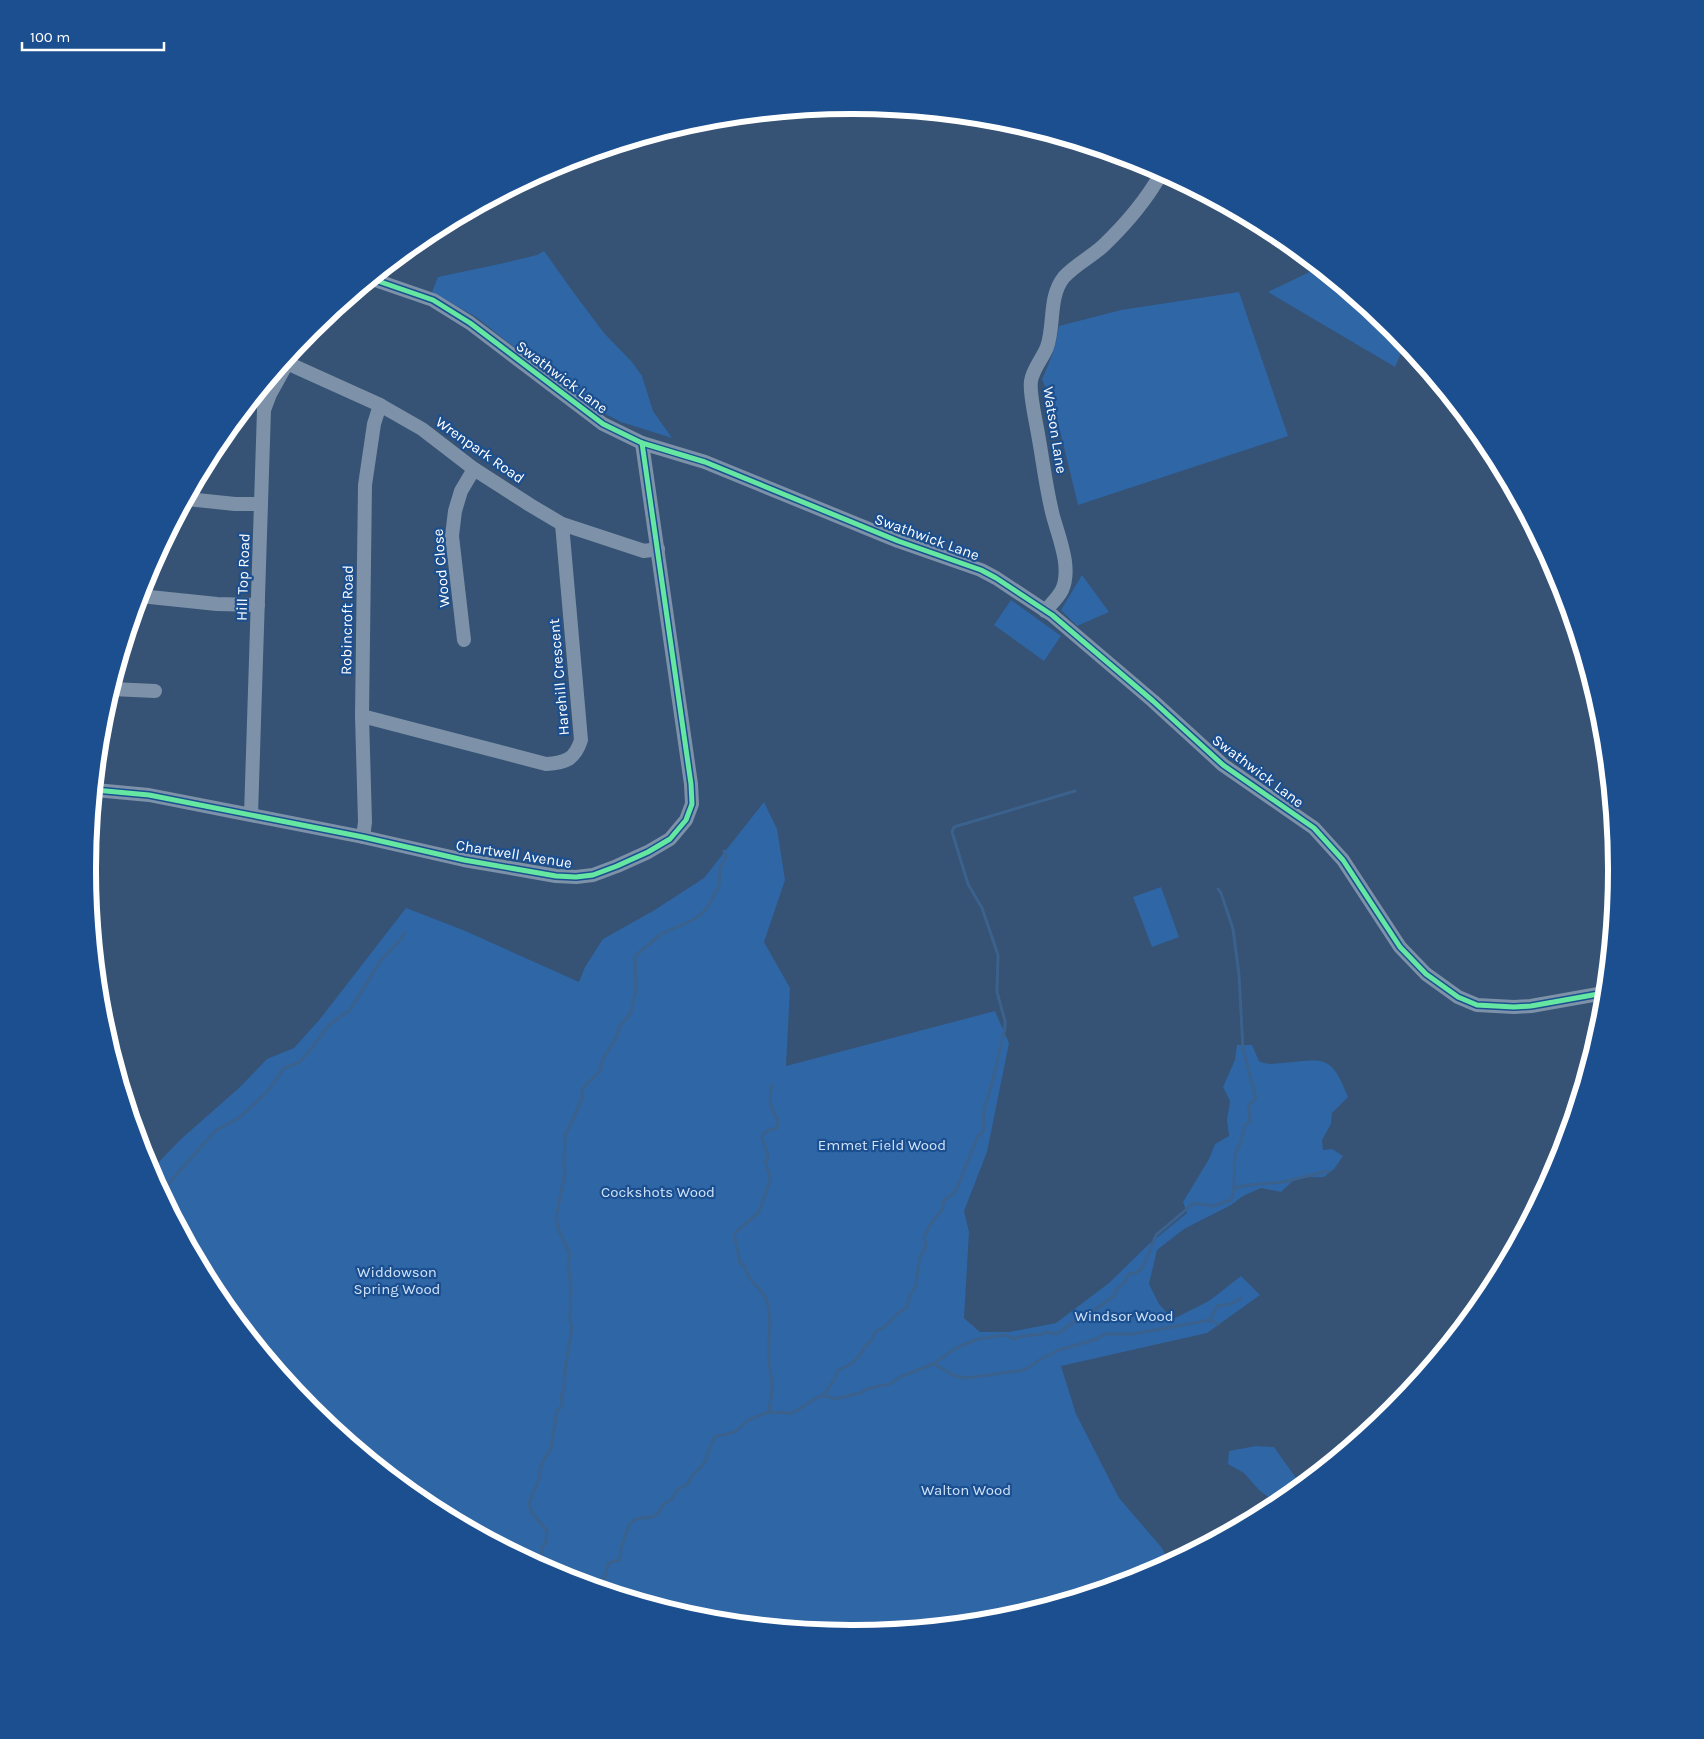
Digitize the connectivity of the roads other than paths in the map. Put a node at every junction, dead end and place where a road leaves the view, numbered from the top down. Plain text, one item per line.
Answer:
1 (1158, 179) edge
2 (378, 281) edge
3 (290, 364) edge
4 (280, 376) edge
5 (380, 405) junction
6 (642, 443) junction
7 (474, 469) junction
8 (194, 500) edge
9 (261, 504) junction
10 (562, 524) junction
11 (658, 549) junction
12 (148, 597) edge
13 (258, 605) junction
14 (1045, 611) junction
15 (464, 640) dead end
16 (118, 689) edge
17 (155, 691) dead end
18 (362, 716) junction
19 (101, 791) edge
20 (251, 815) junction
21 (363, 837) junction
22 (1597, 994) edge

1 - 14 street, Watson Lane
2 - 6 street, Swathwick Lane
3 - 5 street, Wrenpark Road
4 - 9 street, Hill Top Road
5 - 7 street, Wrenpark Road
5 - 18 street, Robincroft Road
6 - 11 street, Chartwell Avenue
6 - 14 street, Swathwick Lane
7 - 10 street, Wrenpark Road
7 - 15 street, Wood Close
8 - 9 street
9 - 13 street, Hill Top Road
10 - 11 street, Wrenpark Road
10 - 18 street, Harehill Crescent
11 - 21 street, Chartwell Avenue
12 - 13 street
13 - 20 street, Hill Top Road
14 - 22 street, Swathwick Lane
16 - 17 street
18 - 21 street, Robincroft Road
19 - 20 street, Chartwell Avenue
20 - 21 street, Chartwell Avenue

